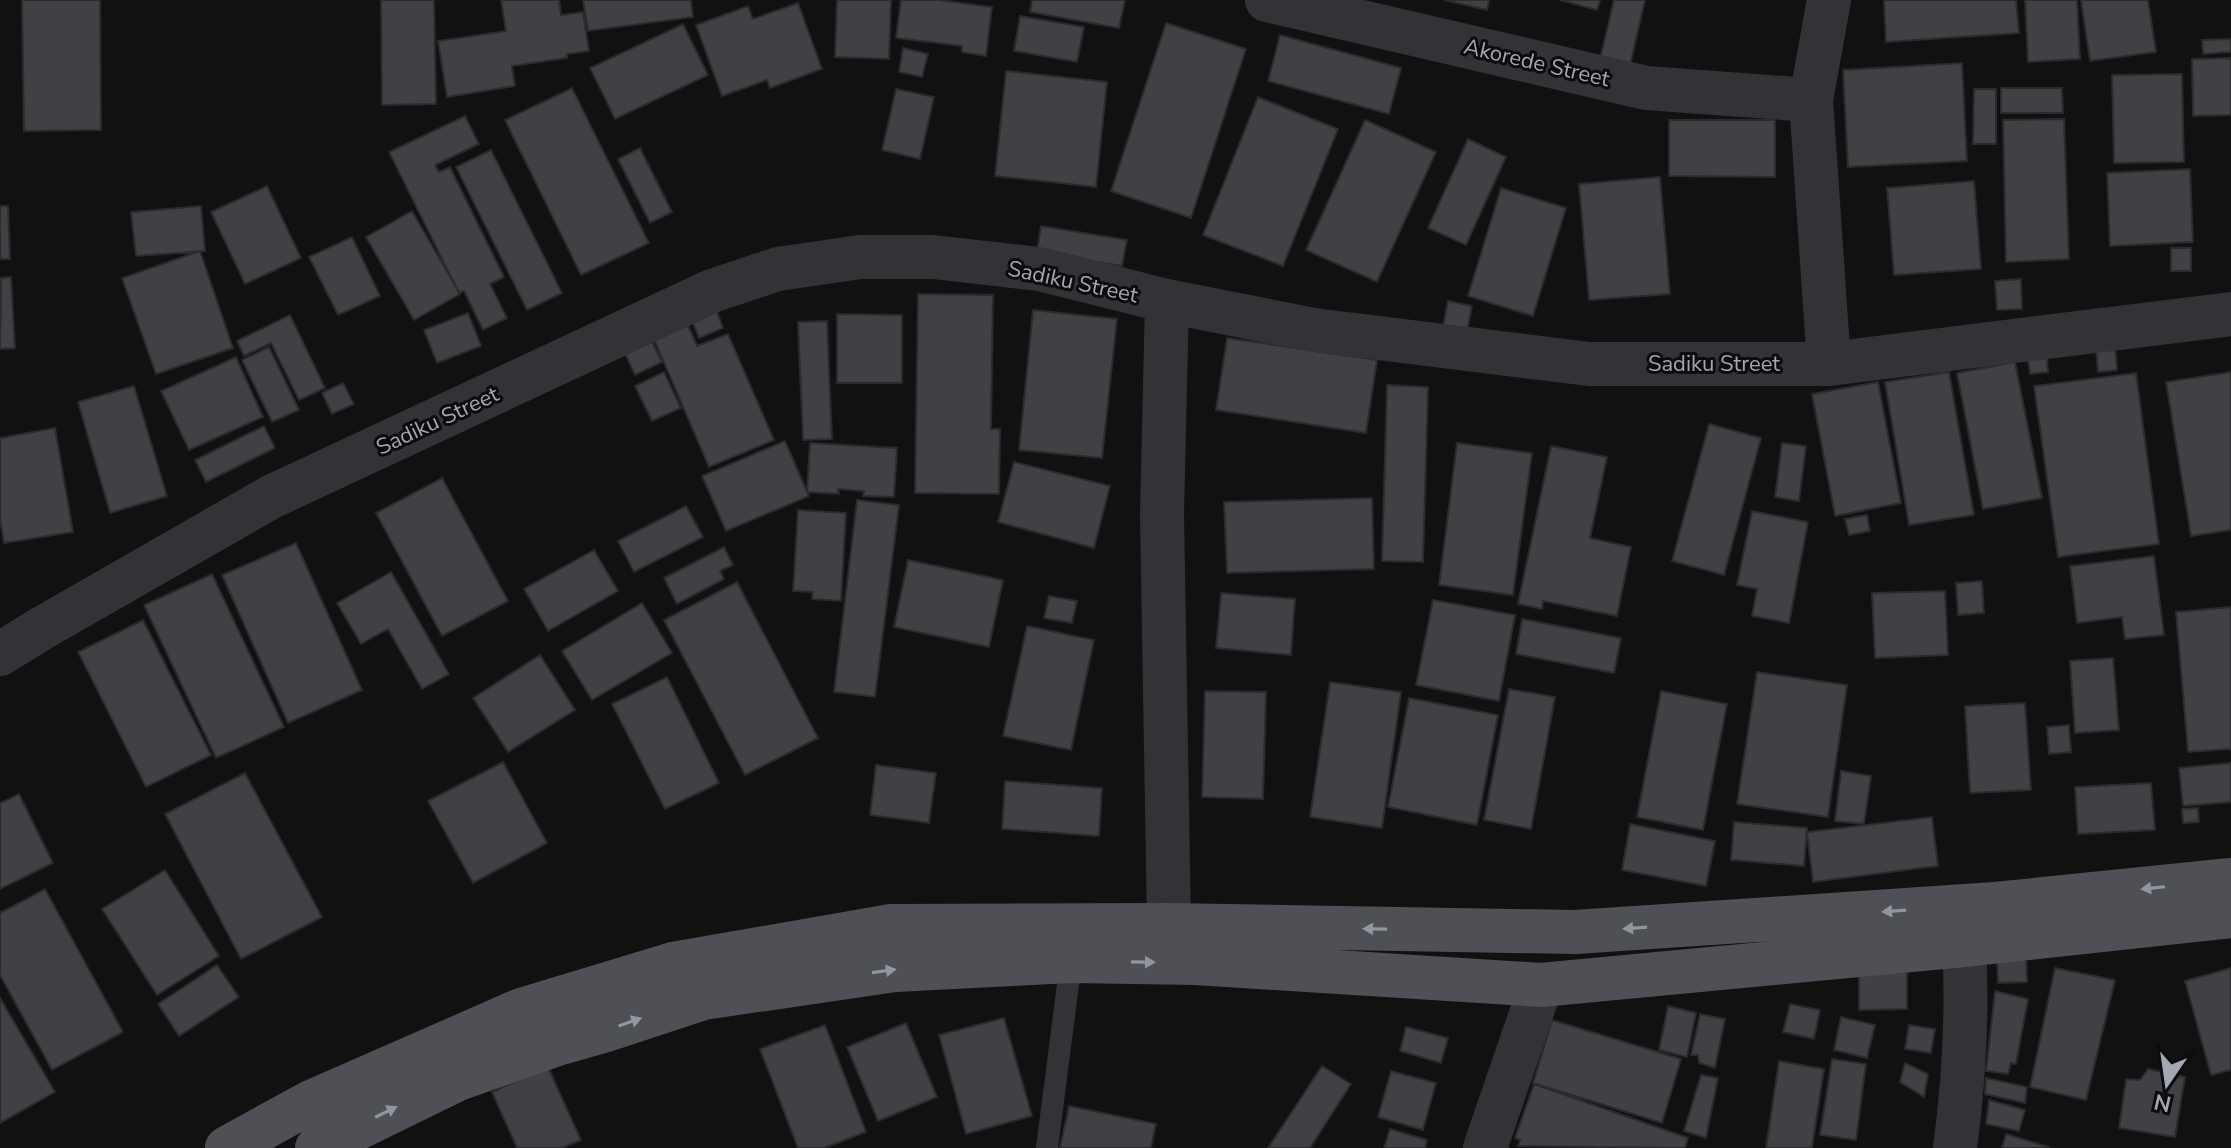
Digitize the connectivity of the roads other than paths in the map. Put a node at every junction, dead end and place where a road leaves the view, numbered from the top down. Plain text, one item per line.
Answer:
1 (1267, 0) edge
2 (1829, 0) edge
3 (1811, 100) junction
4 (1167, 301) junction
5 (2231, 314) edge
6 (1829, 364) junction
7 (0, 654) edge
8 (2231, 880) edge
9 (2231, 916) edge
10 (1169, 925) junction
11 (1964, 945) junction
12 (1071, 961) junction
13 (1541, 985) junction
14 (227, 1148) edge
15 (317, 1148) edge
16 (1047, 1148) edge
17 (1485, 1148) edge
18 (1955, 1148) edge

1 - 3 street, Akorede Street
2 - 3 street
3 - 6 street
4 - 6 street, Sadiku Street
4 - 7 street, Sadiku Street
4 - 10 street
5 - 6 street, Sadiku Street
8 -> 10 main road
9 - 11 main road
10 - 14 main road
11 - 13 main road
11 - 18 street
12 -> 13 main road
15 -> 12 main road
12 - 16 lane
13 - 17 street

